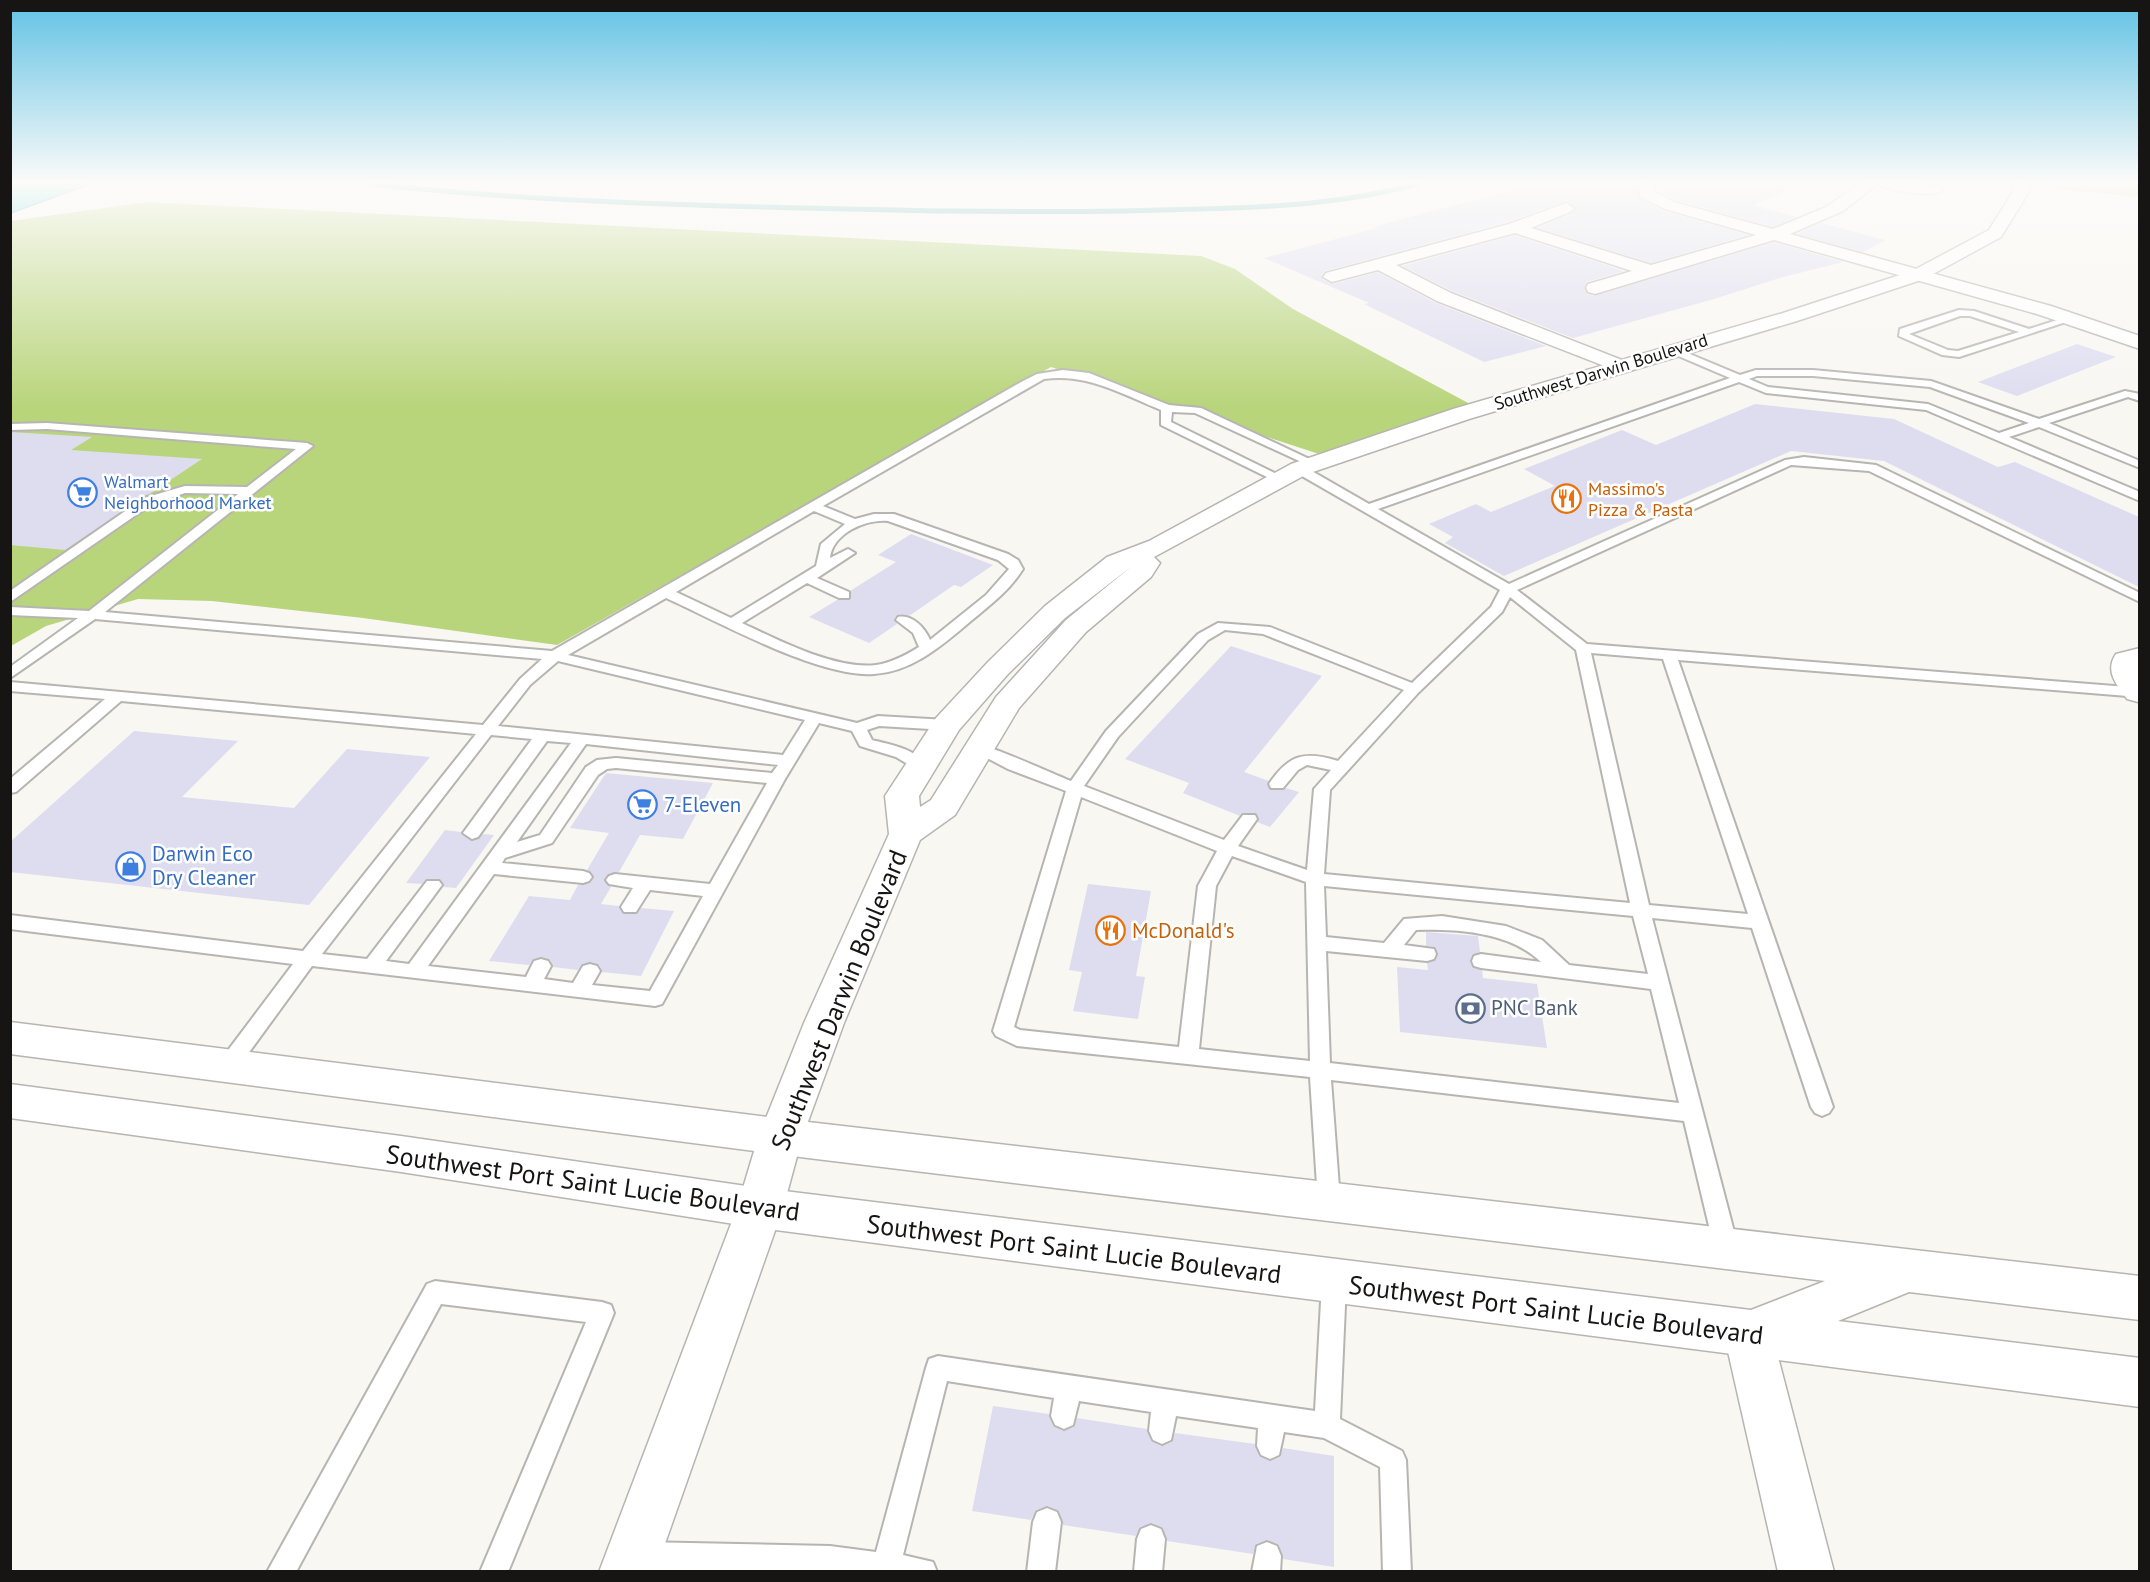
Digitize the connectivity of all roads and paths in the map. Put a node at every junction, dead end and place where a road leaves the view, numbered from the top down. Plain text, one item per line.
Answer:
1 (1408, 258) edge
2 (1609, 258) edge
3 (1693, 258) edge
4 (1857, 258) edge
5 (1949, 258) edge
6 (1382, 265) junction
7 (1648, 270) junction
8 (1918, 275) junction
9 (1332, 277) dead end
10 (1595, 288) dead end
11 (2070, 319) junction
12 (2029, 332) junction
13 (2139, 343) edge
14 (1673, 350) junction
15 (1620, 366) junction
16 (1738, 379) junction
17 (2139, 398) edge
18 (1167, 408) junction
19 (2039, 424) junction
20 (10, 427) edge
21 (1998, 437) junction
22 (2139, 465) edge
23 (1298, 471) junction
24 (249, 491) junction
25 (2139, 497) edge
26 (814, 507) junction
27 (1369, 508) junction
28 (857, 524) junction
29 (1158, 546) junction
30 (848, 553) dead end
31 (823, 568) junction
32 (806, 578) junction
33 (1508, 589) junction
34 (666, 593) junction
35 (844, 595) dead end
36 (10, 598) edge
37 (2139, 598) edge
38 (10, 611) edge
39 (92, 615) junction
40 (903, 620) dead end
41 (734, 622) junction
42 (1583, 648) junction
43 (927, 650) junction
44 (1670, 655) junction
45 (555, 656) junction
46 (2139, 657) edge
47 (10, 674) edge
48 (10, 686) edge
49 (1414, 689) junction
50 (2139, 693) edge
51 (118, 696) junction
52 (815, 717) junction
53 (948, 724) junction
54 (858, 728) junction
55 (489, 729) junction
56 (544, 734) junction
57 (582, 739) junction
58 (978, 747) junction
59 (788, 761) junction
60 (921, 766) junction
61 (1342, 768) junction
62 (777, 779) junction
63 (1277, 784) dead end
64 (10, 788) edge
65 (1075, 788) junction
66 (1249, 819) dead end
67 (471, 833) dead end
68 (906, 834) junction
69 (1227, 848) junction
70 (494, 861) junction
71 (583, 877) dead end
72 (1315, 879) junction
73 (615, 880) dead end
74 (645, 883) junction
75 (433, 885) dead end
76 (716, 891) junction
77 (630, 907) dead end
78 (1641, 910) junction
79 (10, 922) edge
80 (1758, 922) junction
81 (1317, 943) junction
82 (1388, 950) junction
83 (1427, 954) dead end
84 (308, 959) junction
85 (1481, 961) dead end
86 (372, 966) junction
87 (542, 966) dead end
88 (590, 971) dead end
89 (414, 972) junction
90 (1564, 972) junction
91 (1659, 983) junction
92 (532, 984) junction
93 (579, 990) junction
94 (10, 1038) edge
95 (1188, 1056) junction
96 (227, 1068) junction
97 (1320, 1070) junction
98 (10, 1101) edge
99 (1822, 1107) dead end
100 (1691, 1113) junction
101 (780, 1138) junction
102 (1329, 1201) junction
103 (760, 1208) junction
104 (1726, 1247) junction
105 (1910, 1270) junction
106 (1334, 1282) junction
107 (2139, 1298) edge
108 (1748, 1334) junction
109 (2139, 1383) edge
110 (1068, 1388) junction
111 (1164, 1402) junction
112 (1064, 1416) dead end
113 (1272, 1417) junction
114 (1327, 1426) junction
115 (1162, 1431) dead end
116 (1270, 1446) dead end
117 (1047, 1522) dead end
118 (1151, 1539) dead end
119 (629, 1564) edge
120 (828, 1566) edge
121 (886, 1566) junction
122 (280, 1572) edge
123 (494, 1572) edge
124 (923, 1572) edge
125 (1041, 1572) edge
126 (1148, 1572) edge
127 (1397, 1572) edge
128 (1806, 1572) edge

1 - 6 street
2 - 7 street
3 - 7 street
4 - 8 street
5 - 8 street, Southwest Darwin Boulevard
6 - 9 street
6 - 15 street
7 - 10 street
8 - 11 street
8 - 14 street, Southwest Darwin Boulevard
11 - 12 lane
11 - 13 street
12 - 12 lane
14 - 15 street, Southwest Darwin Boulevard
14 - 16 lane
15 - 23 street, Southwest Darwin Boulevard
16 - 19 lane
16 - 21 lane
16 - 27 lane
17 - 19 lane
18 - 23 lane
18 - 23 lane
18 - 26 lane
19 - 21 lane
19 - 22 lane
20 - 24 lane
21 - 25 lane
23 - 27 lane
23 - 29 street, Southwest Darwin Boulevard
24 - 36 lane
24 - 39 lane
26 - 28 lane
26 - 34 lane
27 - 33 lane
28 - 31 lane
28 - 43 lane
29 - 53 street, Southwest Darwin Boulevard
29 - 58 street, Southwest Darwin Boulevard
30 - 31 lane
31 - 32 lane
32 - 35 lane
32 - 41 lane
33 - 37 lane
33 - 42 lane
33 - 49 lane
34 - 41 lane
34 - 45 lane
38 - 39 lane
39 - 45 lane
39 - 47 lane
40 - 43 lane
41 - 43 lane
42 - 44 lane
42 - 78 lane
44 - 50 lane
44 - 80 lane
45 - 52 lane
45 - 55 lane
46 - 50 street
48 - 51 lane
49 - 61 lane
49 - 65 lane
51 - 55 lane
51 - 64 lane
52 - 54 lane
52 - 59 lane
53 - 54 lane
53 - 60 street, Southwest Darwin Boulevard
54 - 60 lane
55 - 56 lane
55 - 84 lane
56 - 57 lane
56 - 67 lane
57 - 59 lane
57 - 70 lane
58 - 65 lane
58 - 68 street, Southwest Darwin Boulevard
59 - 62 lane
60 - 68 street, Southwest Darwin Boulevard
61 - 63 lane
61 - 72 lane
62 - 70 lane
62 - 76 lane
65 - 69 lane
65 - 95 lane
66 - 69 lane
68 - 101 street, Southwest Darwin Boulevard
69 - 72 lane
69 - 95 lane
70 - 71 lane
70 - 89 lane
72 - 78 lane
72 - 81 lane
73 - 74 lane
74 - 76 lane
74 - 77 lane
75 - 86 lane
76 - 93 lane
78 - 80 lane
78 - 91 lane
79 - 84 lane
80 - 99 lane
81 - 82 lane
81 - 97 lane
82 - 83 lane
82 - 90 lane
84 - 86 lane
84 - 96 lane
85 - 90 lane
86 - 89 lane
87 - 92 lane
88 - 93 lane
89 - 92 lane
90 - 91 lane
91 - 100 lane
92 - 93 lane
94 - 96 street
95 - 97 lane
96 - 101 street
97 - 100 lane
97 - 102 lane
98 - 103 street, Southwest Port Saint Lucie Boulevard
100 - 104 lane
101 - 102 street
101 - 103 street, Southwest Darwin Boulevard
102 - 104 street
103 - 106 street, Southwest Port Saint Lucie Boulevard
103 - 119 street, Southwest Darwin Boulevard
104 - 105 street
105 - 107 street
105 - 108 street
106 - 108 street, Southwest Port Saint Lucie Boulevard
106 - 114 lane
108 - 109 street, Southwest Port Saint Lucie Boulevard
108 - 128 street
110 - 111 lane
110 - 112 lane
110 - 121 lane
111 - 113 lane
111 - 115 lane
113 - 114 lane
113 - 116 lane
114 - 127 lane
117 - 125 lane
118 - 126 lane
119 - 120 lane
120 - 121 lane
121 - 124 lane
122 - 123 lane

